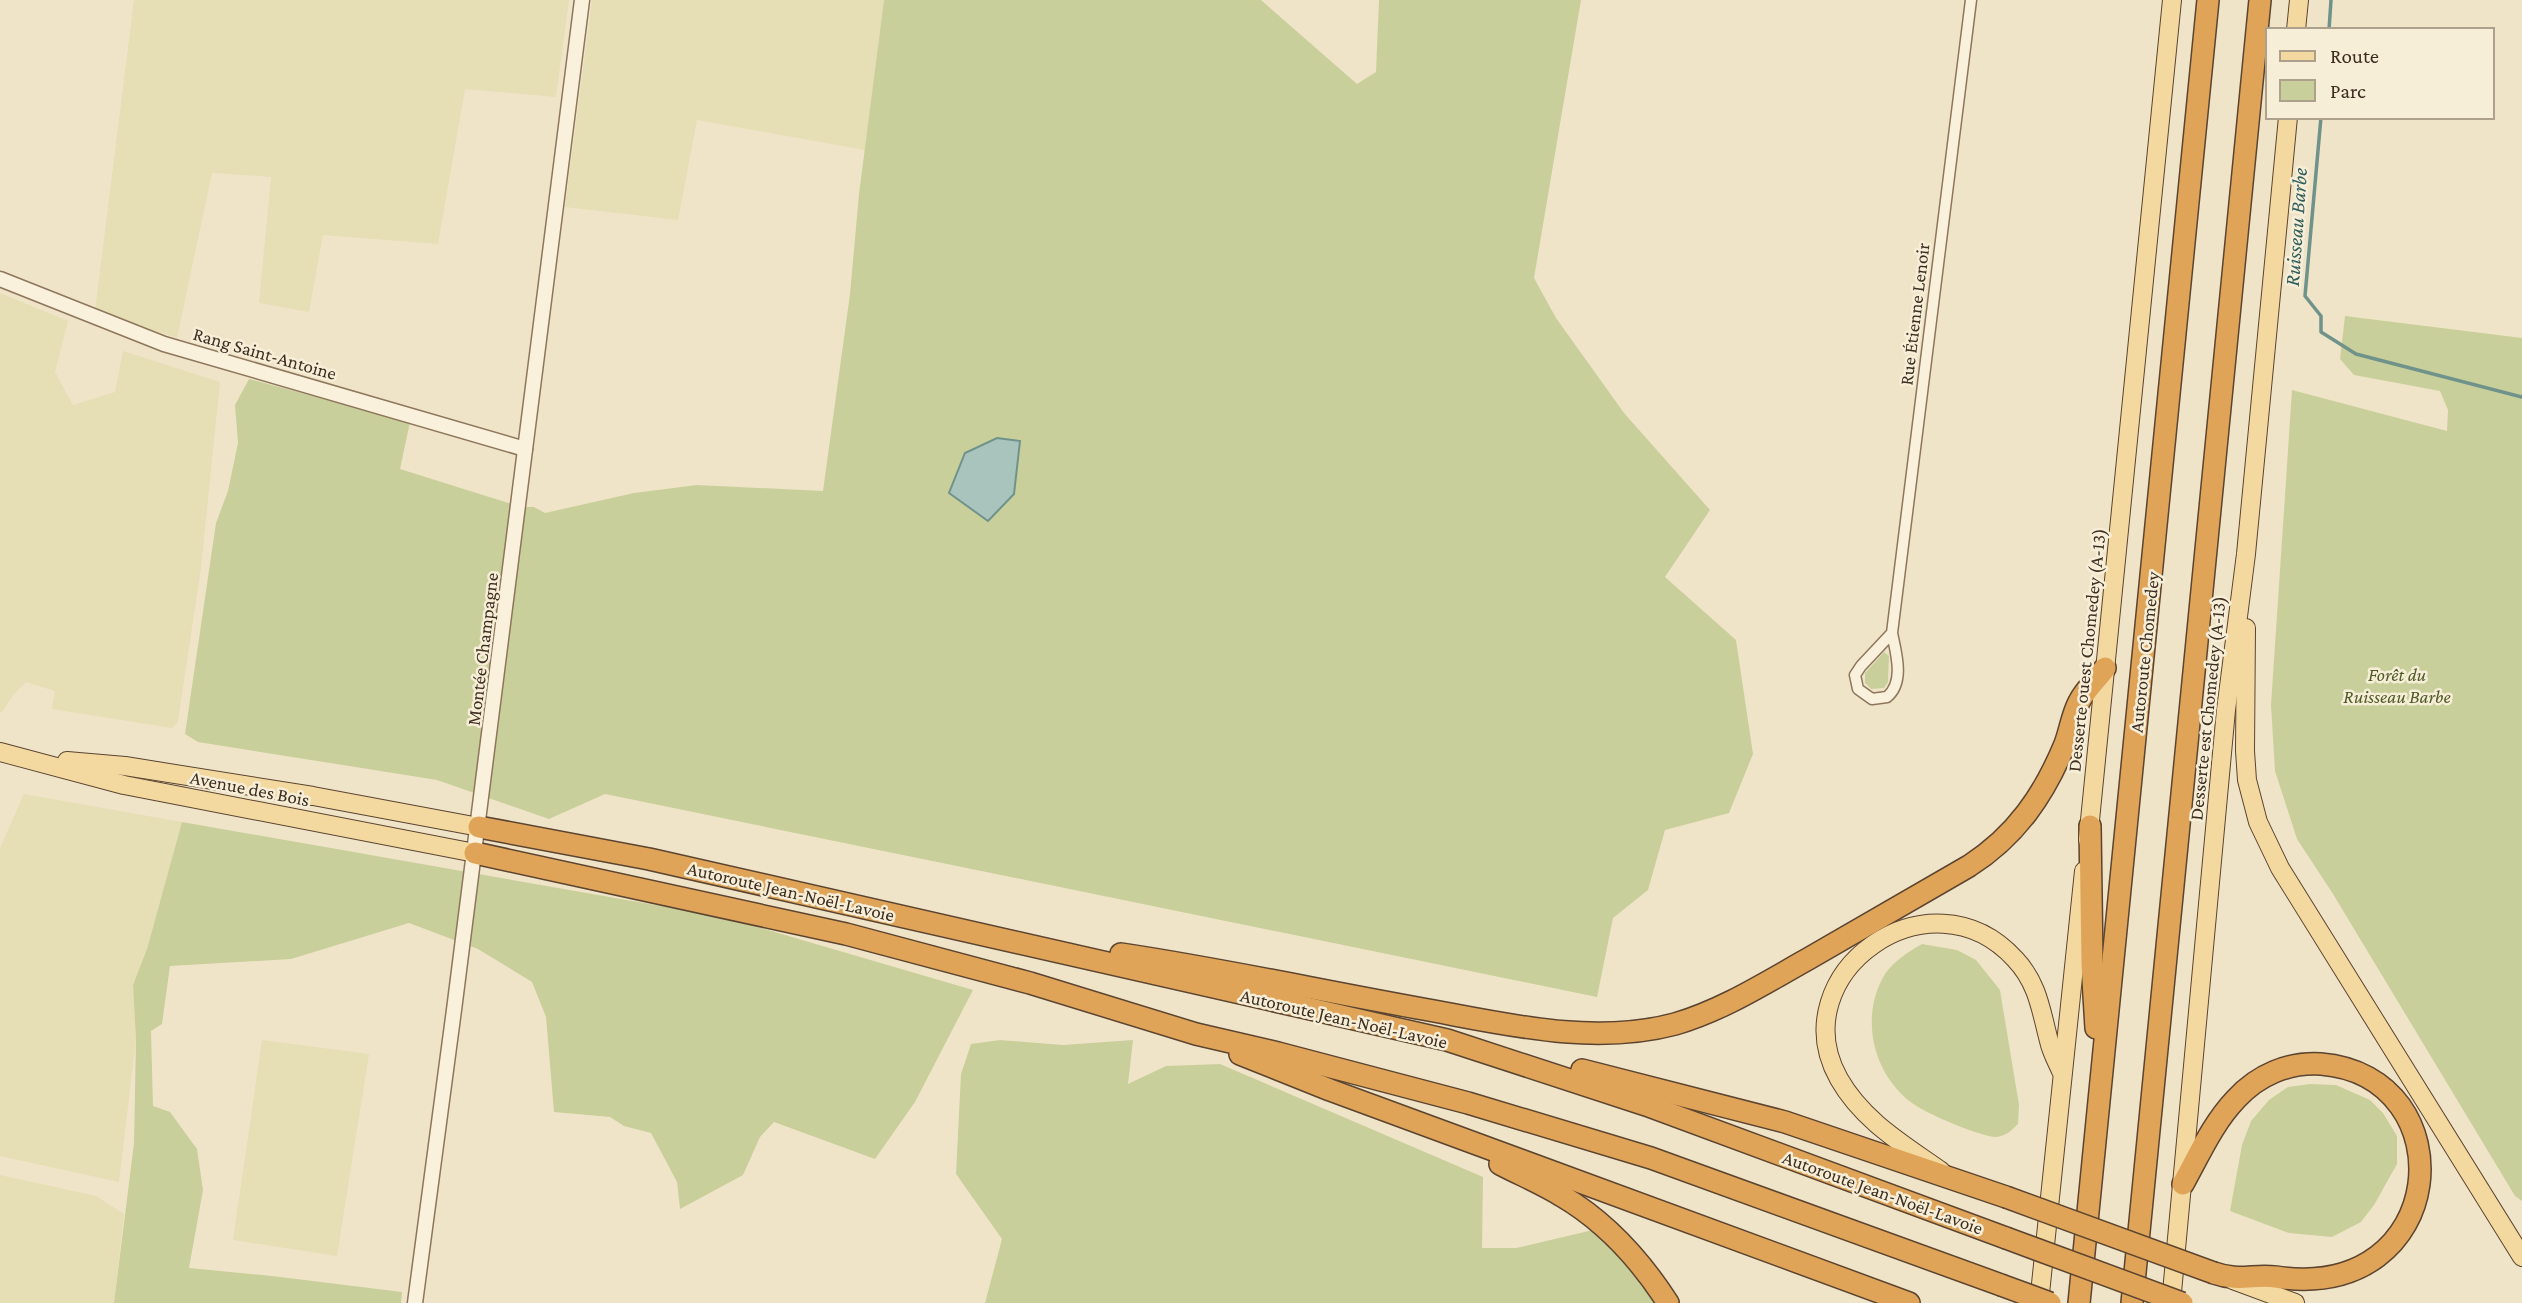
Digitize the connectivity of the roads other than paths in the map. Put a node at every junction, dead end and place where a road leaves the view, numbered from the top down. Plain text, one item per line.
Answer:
1 (582, 0) edge
2 (1971, 0) edge
3 (2172, 0) edge
4 (2208, 0) edge
5 (2260, 0) edge
6 (2300, 0) edge
7 (2297, 28) edge
8 (2288, 119) edge
9 (0, 279) edge
10 (525, 449) junction
11 (2246, 554) junction
12 (1892, 633) junction
13 (2105, 668) junction
14 (0, 752) edge
15 (19, 756) junction
16 (2090, 826) junction
17 (479, 827) junction
18 (475, 853) junction
19 (968, 931) junction
20 (1196, 1034) junction
21 (1447, 1040) junction
22 (2062, 1074) junction
23 (2100, 1093) junction
24 (1414, 1121) junction
25 (1947, 1175) junction
26 (2183, 1184) junction
27 (2522, 1257) edge
28 (2222, 1276) junction
29 (415, 1303) edge
30 (1668, 1303) edge
31 (1909, 1303) edge
32 (2039, 1303) edge
33 (2050, 1303) edge
34 (2079, 1303) edge
35 (2132, 1303) edge
36 (2171, 1303) edge
37 (2182, 1303) edge
38 (2295, 1303) edge

1 - 10 street, Montée Champagne
2 - 12 street, Rue Étienne Lenoir
3 - 13 main road, Desserte ouest Chomedey (A-13)
4 - 23 highway, Autoroute Chomedey
5 - 35 highway
6 - 7 main road
8 - 11 main road, Desserte est Chomedey (A-13)
9 - 10 street, Rang Saint-Antoine
10 - 17 street, Montée Champagne
11 - 26 main road, Desserte est Chomedey (A-13)
11 - 27 main road
12 - 12 street, Rue Étienne Lenoir
13 - 16 main road, Desserte ouest Chomedey (A-13)
13 - 19 highway
14 - 15 main road, Avenue des Bois
15 - 17 main road, Avenue des Bois
15 - 18 main road, Avenue des Bois
16 - 22 main road, Desserte ouest Chomedey (A-13)
16 - 23 highway
17 - 18 street, Montée Champagne
17 - 19 highway, Autoroute Jean-Noël-Lavoie
18 - 20 highway, Autoroute Jean-Noël-Lavoie
18 - 29 street, Montée Champagne
19 - 21 highway, Autoroute Jean-Noël-Lavoie
20 - 24 highway
20 - 33 highway, Autoroute Jean-Noël-Lavoie, bridge
21 - 25 highway
21 - 37 highway, Autoroute Jean-Noël-Lavoie, bridge
22 - 25 main road
22 - 32 main road, Desserte ouest Chomedey (A-13)
23 - 34 highway, Autoroute Chomedey
24 - 30 highway
24 - 31 highway
25 - 28 highway, bridge
26 - 28 highway
26 - 36 main road, Desserte est Chomedey (A-13)
28 - 38 main road

